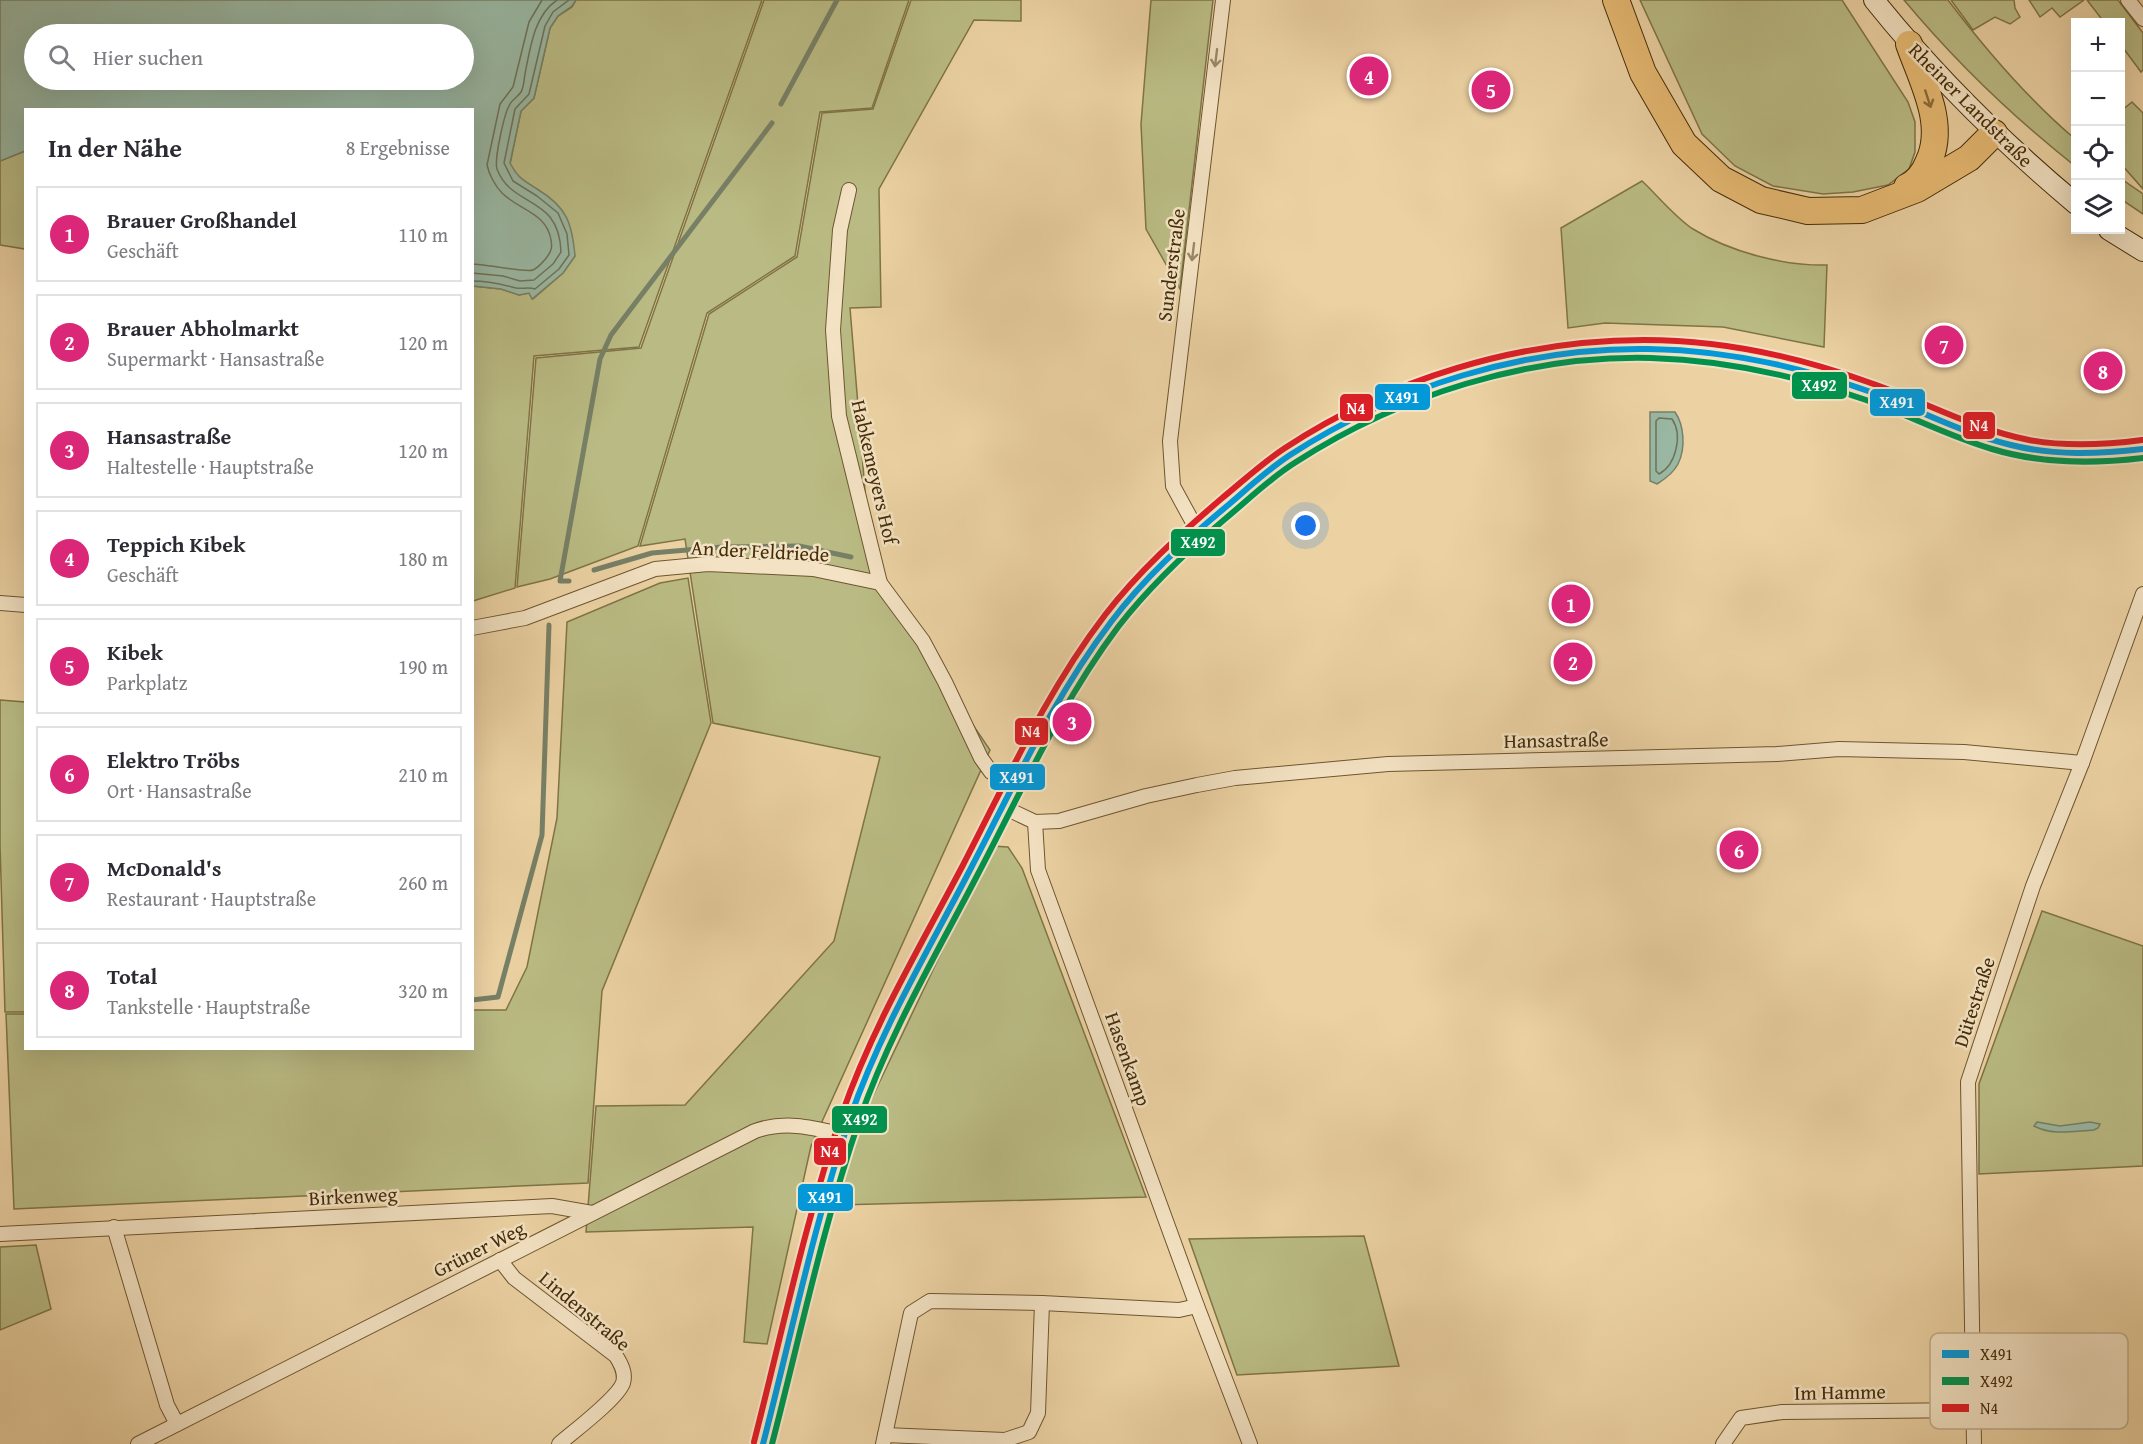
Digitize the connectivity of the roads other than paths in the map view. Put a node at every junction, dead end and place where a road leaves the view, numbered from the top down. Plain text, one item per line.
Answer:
1 (1223, 0) edge
2 (1616, 0) edge
3 (1874, 0) edge
4 (2128, 0) edge
5 (2143, 19) edge
6 (1909, 44) junction
7 (1994, 133) junction
8 (849, 190) dead end
9 (2071, 200) edge
10 (1862, 210) junction
11 (2115, 234) edge
12 (2143, 251) edge
13 (2143, 449) edge
14 (1197, 530) junction
15 (880, 583) junction
16 (2143, 594) edge
17 (0, 603) edge
18 (24, 605) edge
19 (474, 628) edge
20 (2082, 763) junction
21 (1014, 785) junction
22 (1003, 807) junction
23 (1035, 822) junction
24 (845, 1135) junction
25 (592, 1213) junction
26 (114, 1227) junction
27 (0, 1234) edge
28 (500, 1260) junction
29 (1041, 1303) junction
30 (1197, 1306) junction
31 (1971, 1333) edge
32 (1930, 1410) edge
33 (177, 1424) junction
34 (1973, 1429) edge
35 (884, 1439) edge
36 (138, 1444) edge
37 (559, 1444) edge
38 (763, 1444) edge
39 (1250, 1444) edge
40 (1723, 1444) edge
41 (1974, 1444) edge

1 -> 14 street, Sunderstraße
2 - 10 highway
3 - 6 street, Rheiner Landstraße
4 - 5 street
6 - 7 street, Rheiner Landstraße
6 -> 10 highway
7 - 9 street, Rheiner Landstraße
7 - 10 highway
8 - 15 street, Habkemeyers Hof
11 - 12 street
13 - 14 street
14 - 21 street
15 - 19 street, An der Feldriede
15 - 21 street
16 - 20 street, Dütestraße
17 - 18 street
20 - 23 street, Hansastraße
20 - 31 street, Dütestraße
21 - 22 street
22 - 23 street
22 - 24 street
23 - 30 street, Hasenkamp
24 - 25 street, Grüner Weg
24 - 38 street
25 - 26 street, Birkenweg
25 - 28 street, Grüner Weg
26 - 27 street, Birkenweg
26 - 33 street
28 - 33 street, Grüner Weg
28 - 37 street, Lindenstraße
29 - 30 street
29 - 35 street
29 - 35 street
30 - 39 street, Hasenkamp
32 - 40 street, Im Hamme
33 - 36 street, Grüner Weg
34 - 41 street, Dütestraße

